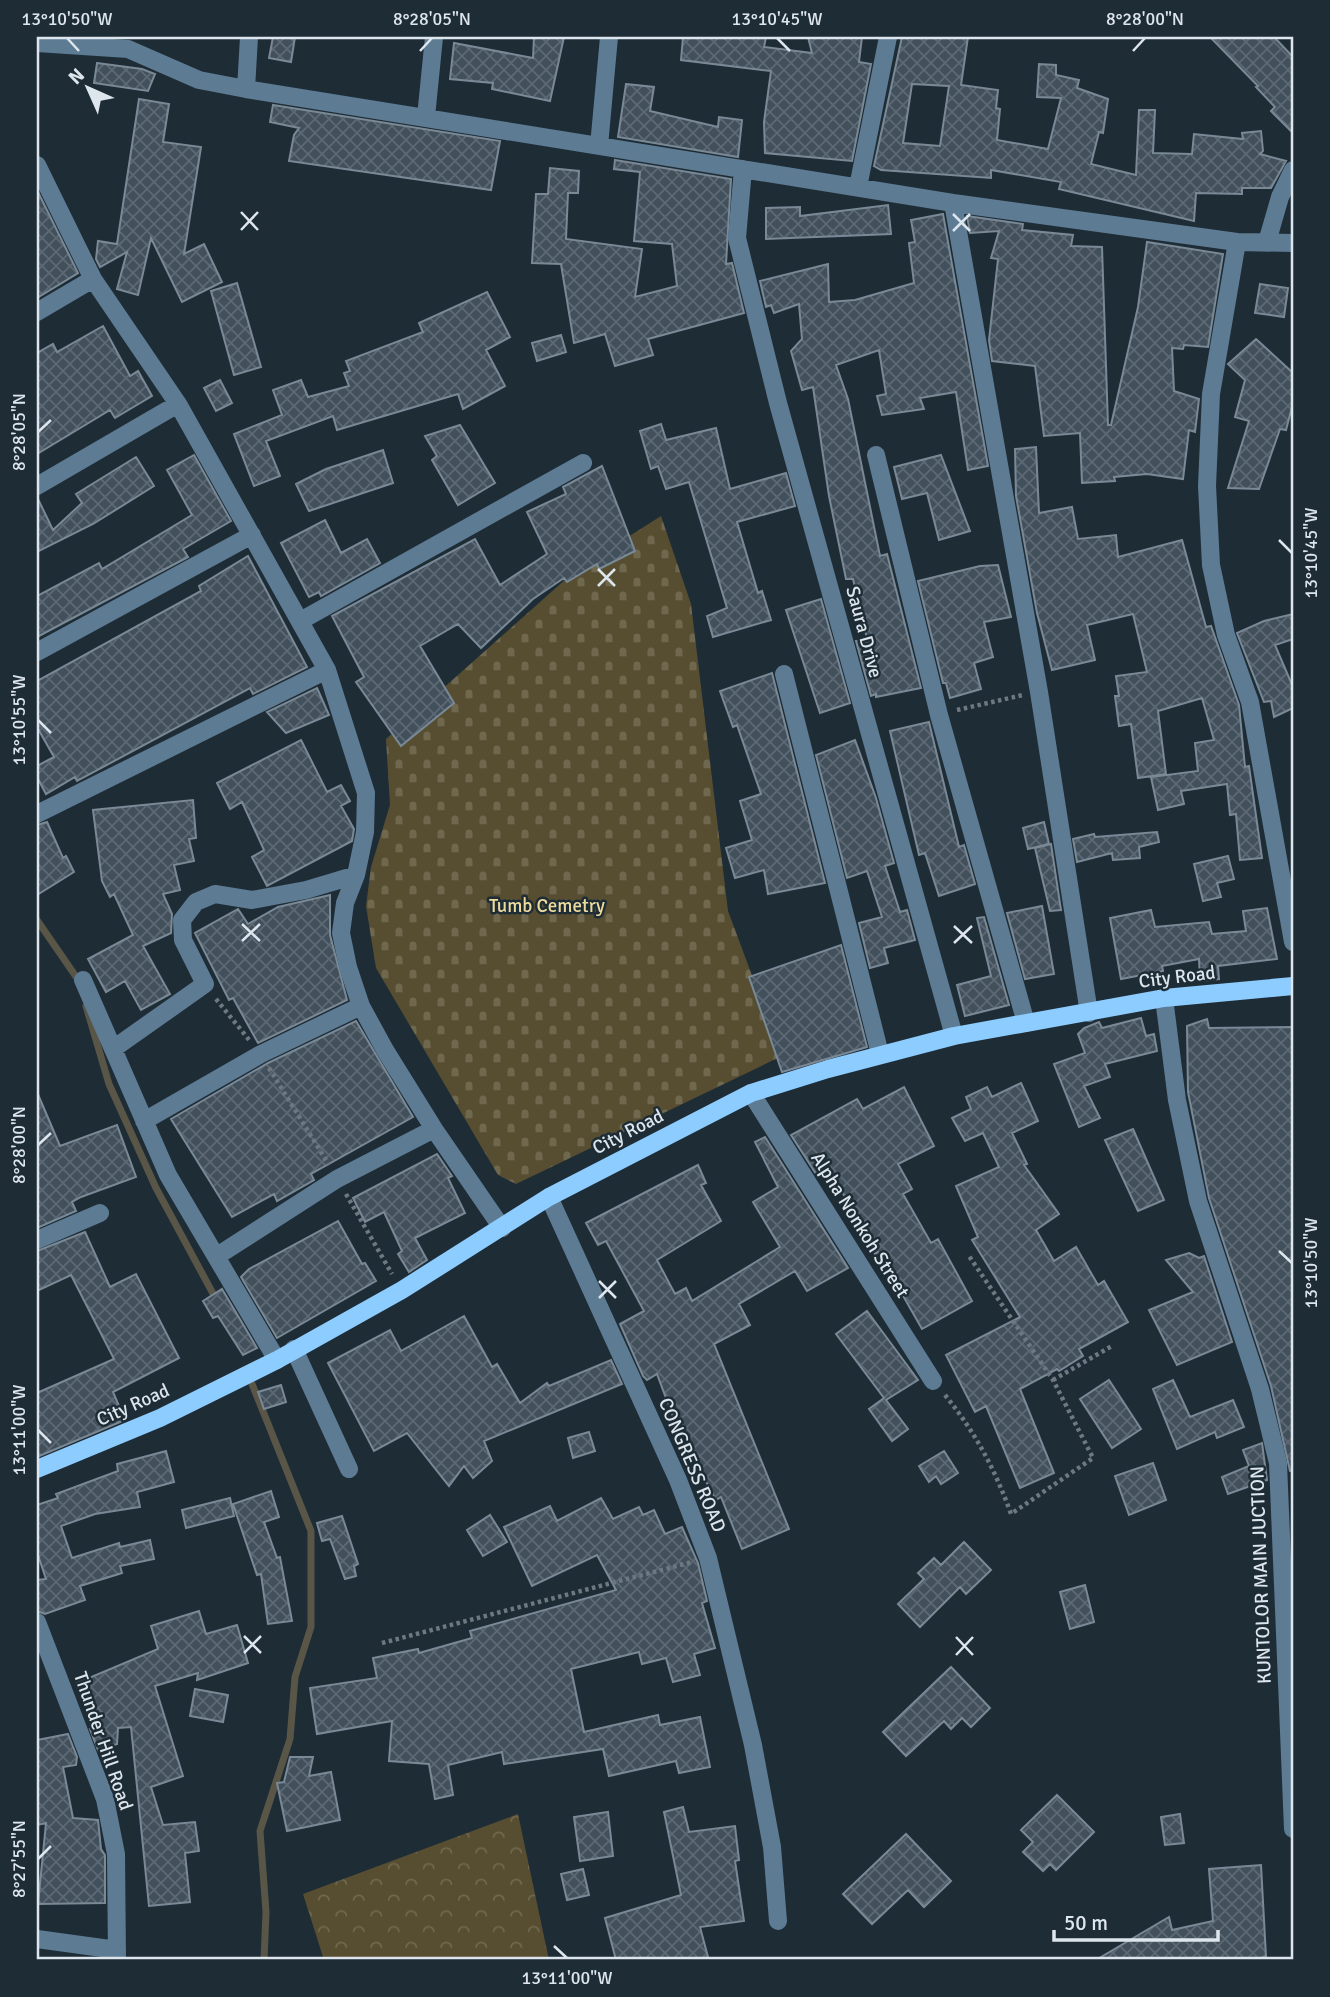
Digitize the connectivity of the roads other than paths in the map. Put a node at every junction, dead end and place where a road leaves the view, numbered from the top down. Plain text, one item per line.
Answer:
1 (249, 37) edge
2 (434, 37) edge
3 (610, 37) edge
4 (888, 37) edge
5 (37, 43) edge
6 (128, 43) edge
7 (246, 89) junction
8 (426, 117) junction
9 (599, 146) junction
10 (37, 165) edge
11 (743, 169) junction
12 (1293, 170) edge
13 (858, 187) junction
14 (953, 203) junction
15 (1237, 242) junction
16 (1267, 242) junction
17 (1293, 243) edge
18 (93, 279) junction
19 (37, 312) edge
20 (178, 404) junction
21 (876, 455) dead end
22 (583, 463) dead end
23 (37, 486) edge
24 (252, 535) junction
25 (302, 620) junction
26 (37, 652) edge
27 (327, 670) junction
28 (784, 674) dead end
29 (37, 814) edge
30 (356, 875) junction
31 (1293, 942) edge
32 (83, 980) dead end
33 (1293, 986) edge
34 (1164, 998) junction
35 (361, 1006) junction
36 (1089, 1013) junction
37 (1026, 1023) junction
38 (954, 1036) junction
39 (113, 1049) junction
40 (880, 1054) junction
41 (751, 1093) junction
42 (145, 1121) junction
43 (433, 1129) junction
44 (549, 1197) junction
45 (100, 1213) dead end
46 (502, 1227) junction
47 (37, 1240) edge
48 (216, 1256) junction
49 (294, 1349) junction
50 (277, 1360) junction
51 (933, 1381) road end
52 (37, 1469) edge
53 (349, 1469) dead end
54 (37, 1622) edge
55 (1292, 1782) edge
56 (1293, 1829) edge
57 (778, 1921) dead end
58 (37, 1939) edge
59 (117, 1955) edge

1 - 7 street
2 - 8 street
3 - 9 street
4 - 13 street
5 - 6 street
6 - 7 street
7 - 8 street
8 - 9 street
9 - 11 street
10 - 18 street
11 - 13 street
11 - 38 street, Saura Drive
12 - 16 street
13 - 14 street
14 - 15 street
14 - 36 street
15 - 16 street
15 - 31 street
16 - 17 street
18 - 19 street
18 - 20 street
20 - 23 street
20 - 24 street
21 - 37 street
22 - 25 street
24 - 25 street
24 - 26 street
25 - 27 street
27 - 29 street
27 - 30 street
28 - 40 street
30 - 35 street
30 - 39 street
32 - 39 street
33 - 34 main road, City Road
34 - 36 main road, City Road
34 - 55 street, KUNTOLOR MAIN JUCTION
35 - 42 street
35 - 43 street
36 - 37 main road, City Road
37 - 38 main road, City Road
38 - 40 main road, City Road
39 - 42 street
40 - 41 main road, City Road
41 - 44 main road, City Road
41 - 51 street, Alpha Nonkoh Street
42 - 48 street
43 - 46 street
43 - 48 street
44 - 46 main road, City Road
44 - 57 street, CONGRESS ROAD
45 - 47 street
46 - 49 main road, City Road
48 - 50 street
49 - 50 main road, City Road
49 - 53 street
50 - 52 main road, City Road
54 - 59 street, Thunder Hill Road
55 - 56 street, KUNTOLOR MAIN JUCTION
58 - 59 street

